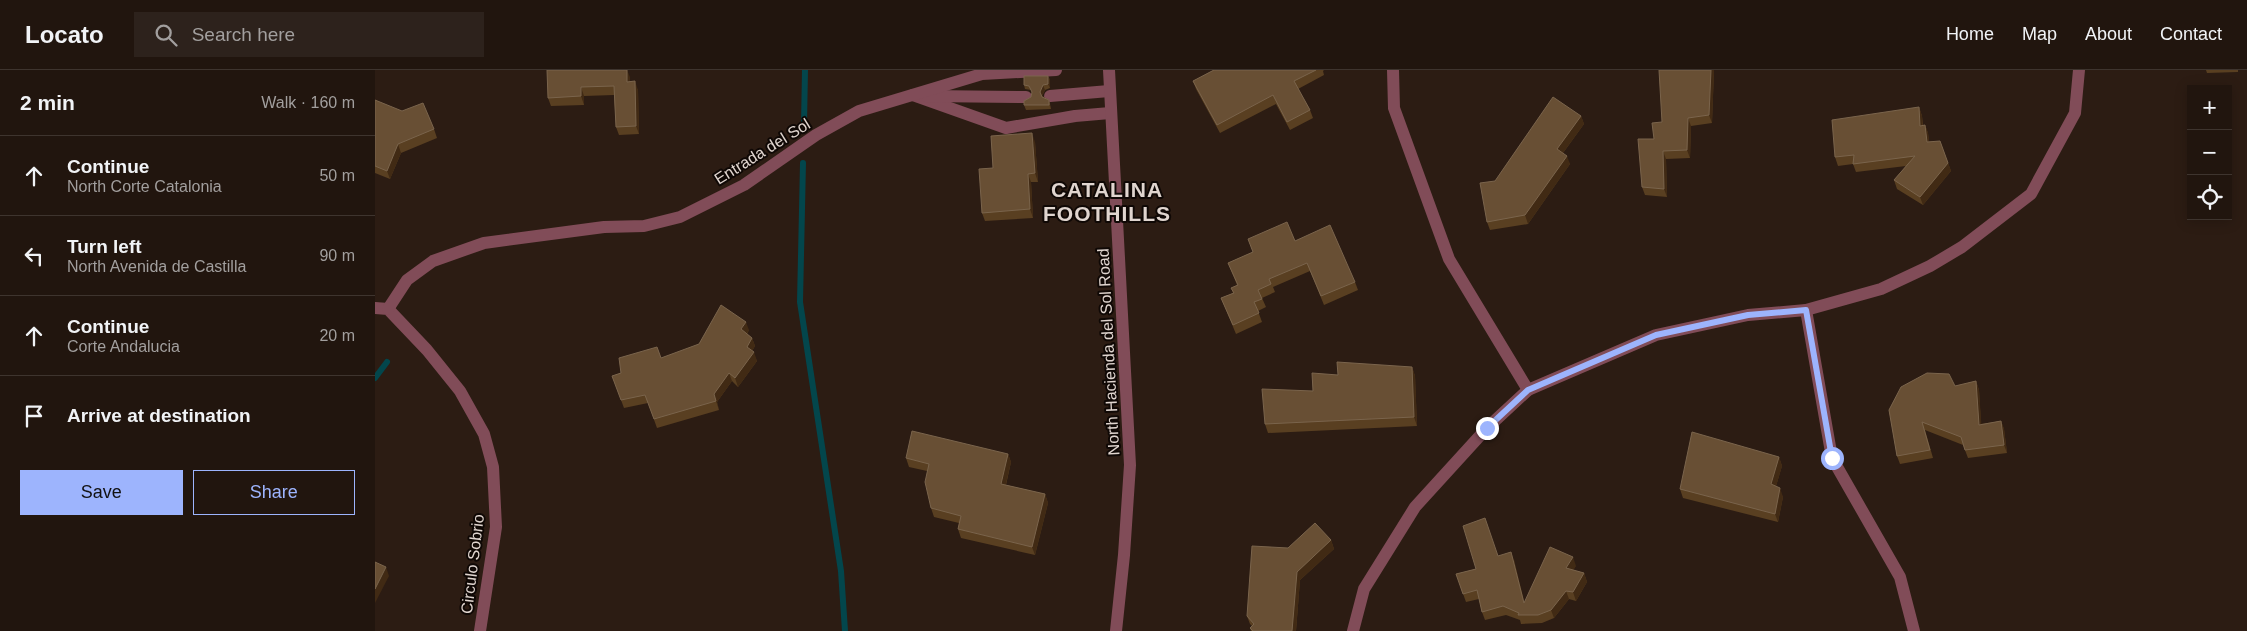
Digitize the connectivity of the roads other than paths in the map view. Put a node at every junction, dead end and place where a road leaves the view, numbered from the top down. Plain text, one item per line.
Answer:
1 (1056, 70) edge
2 (1109, 70) edge
3 (1393, 70) edge
4 (2079, 70) edge
5 (1109, 91) junction
6 (913, 95) junction
7 (1050, 96) dead end
8 (1026, 97) edge
9 (1110, 113) junction
10 (381, 308) edge
11 (1806, 310) junction
12 (1528, 390) junction
13 (480, 631) edge
14 (1116, 631) edge
15 (1353, 631) edge
16 (1914, 631) edge

1 - 6 street, Entrada del Sol
2 - 5 street, North Hacienda del Sol Road
3 - 12 street
4 - 11 street
5 - 7 street
5 - 9 street, North Hacienda del Sol Road
6 - 8 street
6 - 9 street
6 - 10 street, Entrada del Sol
9 - 14 street, North Hacienda del Sol Road
10 - 13 street, Circulo Sobrio
11 - 12 street
11 - 16 street
12 - 15 street

